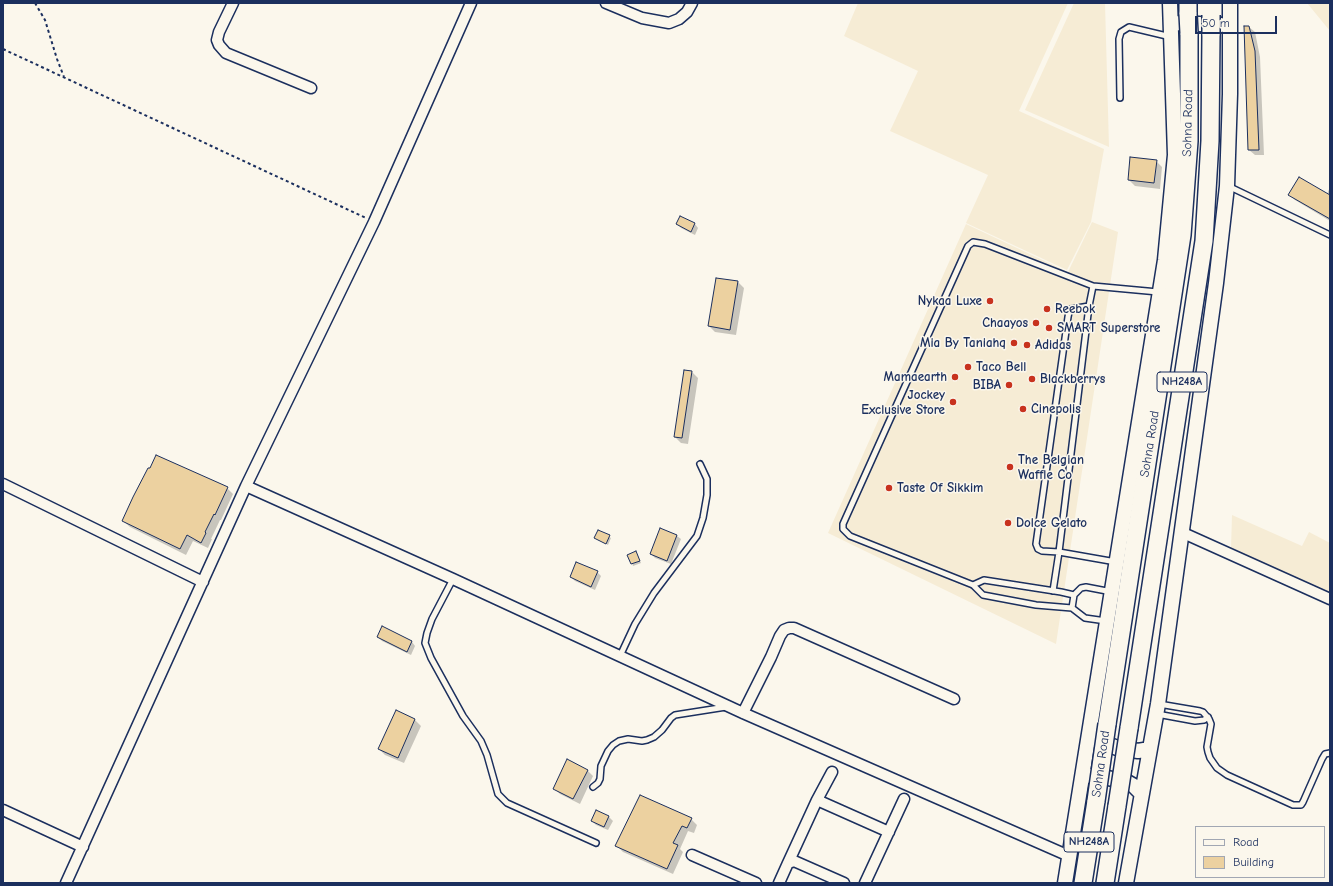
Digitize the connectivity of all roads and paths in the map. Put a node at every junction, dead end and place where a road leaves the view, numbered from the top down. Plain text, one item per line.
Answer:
1 (35, 3) edge
2 (233, 3) edge
3 (472, 3) edge
4 (606, 3) edge
5 (692, 3) edge
6 (1170, 3) edge
7 (1230, 3) edge
8 (1188, 8) edge
9 (1212, 9) edge
10 (1171, 23) junction
11 (1230, 25) junction
12 (1172, 38) junction
13 (3, 49) edge
14 (65, 78) junction
15 (311, 88) dead end
16 (1120, 98) dead end
17 (1227, 186) junction
18 (374, 222) junction
19 (1330, 235) edge
20 (1093, 286) junction
21 (1160, 292) junction
22 (1089, 306) junction
23 (700, 464) dead end
24 (3, 484) edge
25 (246, 486) junction
26 (1181, 532) junction
27 (1059, 552) junction
28 (1117, 562) junction
29 (453, 579) junction
30 (203, 582) junction
31 (973, 585) junction
32 (1053, 591) junction
33 (1112, 592) junction
34 (1074, 595) junction
35 (1330, 599) edge
36 (1072, 608) junction
37 (1107, 621) junction
38 (620, 656) junction
39 (954, 699) dead end
40 (728, 706) junction
41 (1157, 709) junction
42 (743, 713) junction
43 (1208, 718) junction
44 (1089, 733) junction
45 (1150, 749) junction
46 (1330, 753) edge
47 (832, 772) dead end
48 (1081, 781) junction
49 (593, 787) dead end
50 (1142, 794) junction
51 (904, 799) dead end
52 (817, 800) junction
53 (3, 810) edge
54 (889, 832) junction
55 (596, 843) dead end
56 (83, 846) junction
57 (692, 855) dead end
58 (1069, 856) junction
59 (788, 864) junction
60 (66, 883) edge
61 (756, 883) edge
62 (779, 883) edge
63 (844, 883) edge
64 (865, 883) edge
65 (1065, 883) edge
66 (1083, 883) edge
67 (1105, 883) edge
68 (1126, 883) edge

1 - 14 path
2 - 15 street
3 - 18 street
4 - 5 street
6 - 10 main road
7 - 11 main road
8 - 66 highway, Sohna Road / NH248A, bridge
9 - 67 highway, Sohna Road / NH248A, bridge
10 - 11 main road
10 - 12 main road
11 - 17 main road
12 - 16 lane
12 - 21 main road
13 - 14 path
14 - 18 path
17 - 19 lane
17 - 26 main road
18 - 25 street
20 - 21 lane
20 - 22 lane
20 - 31 lane
21 - 28 main road
22 - 27 lane
22 - 27 lane
23 - 38 lane
24 - 30 street
25 - 29 street
25 - 30 street
26 - 35 street
26 - 41 main road
27 - 28 lane
27 - 32 lane
28 - 33 main road
29 - 38 street
29 - 55 lane
30 - 56 street
31 - 32 lane
31 - 36 lane
32 - 34 lane
33 - 34 lane
33 - 37 main road
34 - 36 lane
36 - 37 lane
37 - 44 main road
38 - 40 street
39 - 42 street
40 - 42 street
40 - 49 lane
41 - 43 lane
41 - 43 lane
41 - 45 main road
42 - 58 street
43 - 46 lane
44 - 45 main road
44 - 48 main road
45 - 50 main road
47 - 52 street
48 - 50 main road
48 - 58 main road
50 - 68 main road
51 - 54 street
52 - 54 street
52 - 59 street
53 - 56 street
54 - 64 street
56 - 60 street
57 - 61 street
58 - 65 main road
59 - 62 street
59 - 63 street

